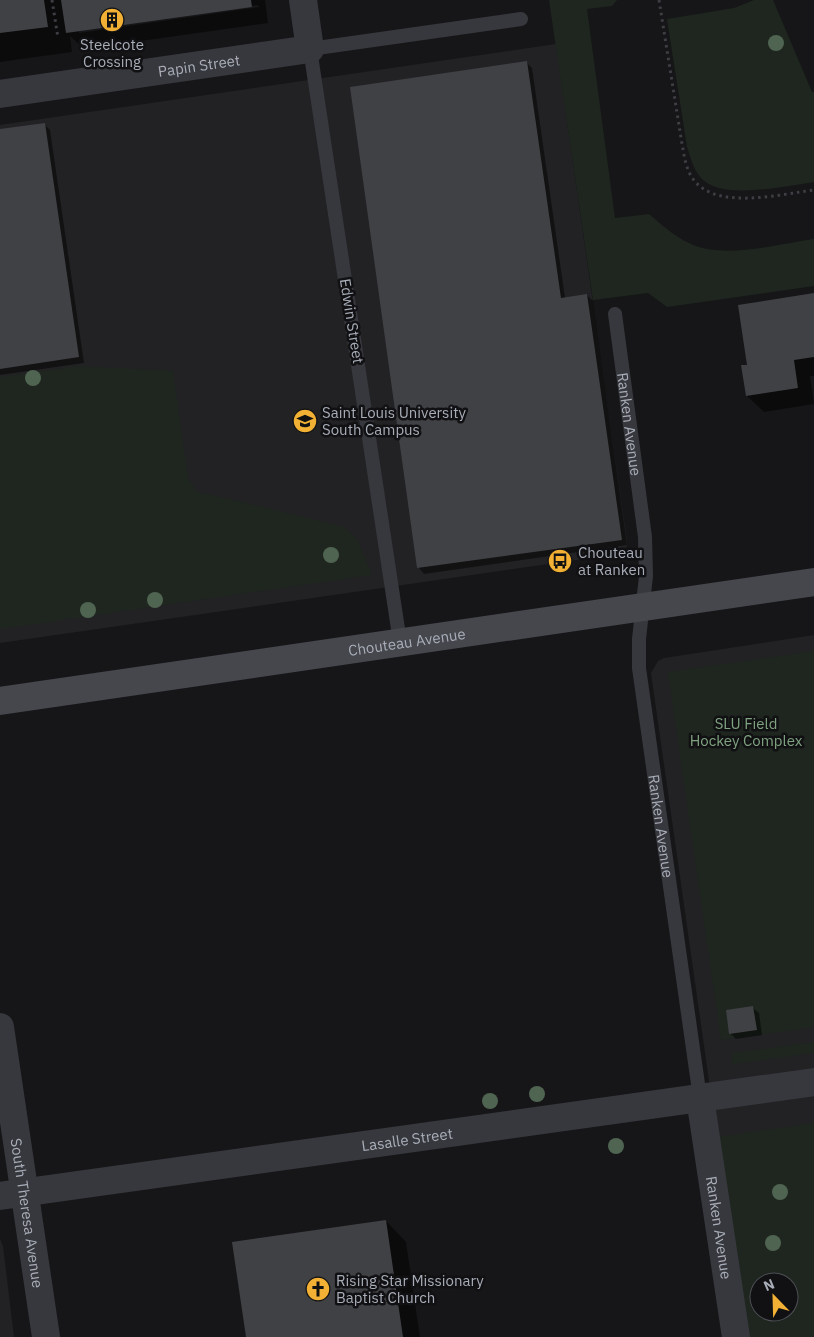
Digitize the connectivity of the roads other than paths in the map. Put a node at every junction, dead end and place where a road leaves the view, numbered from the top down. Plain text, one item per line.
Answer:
1 (303, 0) edge
2 (521, 19) dead end
3 (310, 49) junction
4 (0, 94) edge
5 (615, 314) dead end
6 (814, 582) edge
7 (642, 607) junction
8 (400, 642) junction
9 (0, 701) edge
10 (0, 1028) edge
11 (814, 1082) edge
12 (700, 1098) junction
13 (12, 1194) edge
14 (46, 1337) edge
15 (736, 1337) edge

1 - 3 street, Edwin Street
2 - 3 lane
3 - 4 street, Papin Street
3 - 8 lane, Edwin Street
5 - 7 lane, Ranken Avenue
6 - 7 main road, Chouteau Avenue
7 - 8 main road, Chouteau Avenue
7 - 12 lane, Ranken Avenue
8 - 9 main road, Chouteau Avenue
10 - 13 street, South Theresa Avenue
11 - 12 street, Lasalle Street
12 - 13 street, Lasalle Street
12 - 15 street, Ranken Avenue
13 - 14 street, South Theresa Avenue

